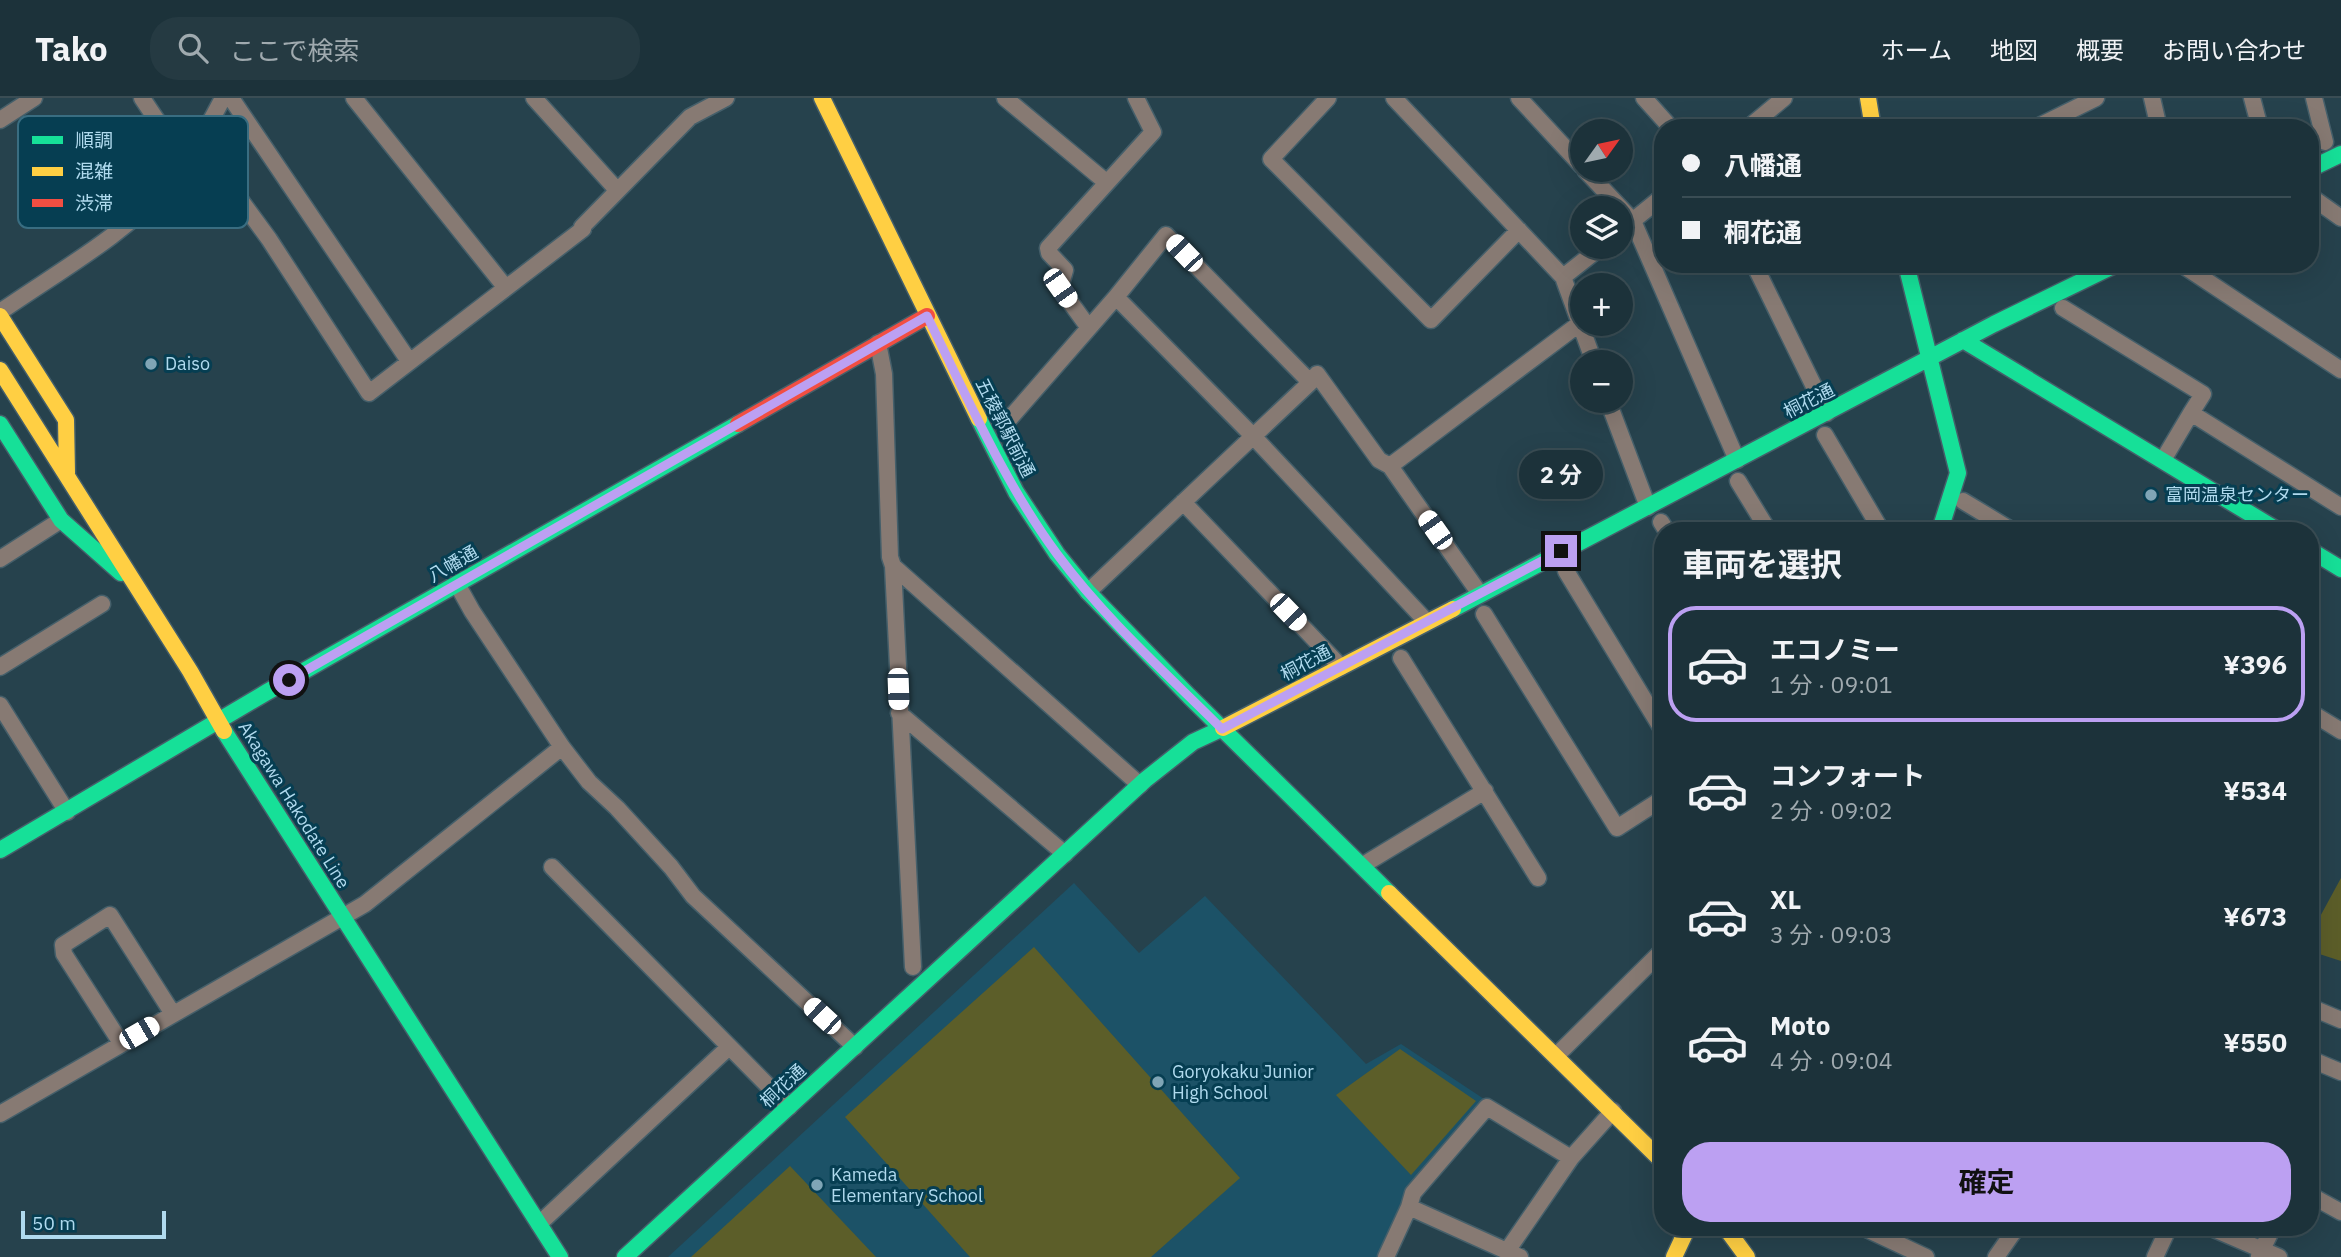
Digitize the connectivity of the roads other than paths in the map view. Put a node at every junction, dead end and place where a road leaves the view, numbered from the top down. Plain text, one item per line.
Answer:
1 (34, 98) edge
2 (142, 98) edge
3 (223, 98) edge
4 (231, 98) edge
5 (354, 98) edge
6 (534, 98) edge
7 (690, 98) edge
8 (726, 98) edge
9 (822, 98) edge
10 (1005, 98) edge
11 (1136, 98) edge
12 (1328, 98) edge
13 (1394, 98) edge
14 (1519, 98) edge
15 (1644, 98) edge
16 (1784, 98) edge
17 (1868, 98) edge
18 (2096, 98) edge
19 (2152, 98) edge
20 (2252, 98) edge
21 (2314, 98) edge
22 (702, 110) junction
23 (155, 116) edge
24 (213, 116) edge
25 (243, 116) edge
26 (1663, 119) edge
27 (1759, 119) edge
28 (1872, 119) edge
29 (2053, 119) edge
30 (2157, 119) edge
31 (2258, 119) edge
32 (0, 120) edge
33 (248, 123) edge
34 (2325, 142) dead end
35 (1570, 153) edge
36 (2341, 154) edge
37 (2319, 165) edge
38 (1106, 182) junction
39 (617, 190) junction
40 (2319, 202) edge
41 (1654, 204) edge
42 (248, 210) edge
43 (2341, 218) edge
44 (1633, 221) edge
45 (123, 228) edge
46 (1519, 230) junction
47 (1633, 239) edge
48 (1586, 259) edge
49 (1758, 273) edge
50 (1908, 273) edge
51 (2100, 273) edge
52 (2195, 273) edge
53 (1563, 277) junction
54 (506, 288) junction
55 (1116, 297) junction
56 (1570, 298) edge
57 (2063, 308) dead end
58 (0, 314) edge
59 (927, 316) junction
60 (1089, 328) junction
61 (1570, 331) edge
62 (1963, 340) junction
63 (878, 343) junction
64 (1931, 358) junction
65 (409, 361) junction
66 (0, 370) edge
67 (2341, 370) edge
68 (1315, 377) junction
69 (1613, 413) edge
70 (1828, 413) junction
71 (2191, 413) junction
72 (0, 424) edge
73 (1005, 424) dead end
74 (1825, 435) dead end
75 (1253, 436) junction
76 (1737, 460) junction
77 (2162, 460) junction
78 (1390, 466) junction
79 (67, 475) junction
80 (1738, 481) dead end
81 (1964, 501) dead end
82 (1183, 502) junction
83 (1648, 507) junction
84 (2341, 507) edge
85 (61, 520) junction
86 (1763, 522) edge
87 (1876, 522) edge
88 (1943, 522) edge
89 (1998, 522) edge
90 (2264, 522) edge
91 (2319, 556) edge
92 (0, 559) edge
93 (893, 566) junction
94 (2341, 569) edge
95 (1566, 571) dead end
96 (457, 584) junction
97 (138, 588) junction
98 (1088, 592) junction
99 (1480, 594) junction
100 (102, 604) dead end
101 (1484, 614) dead end
102 (1427, 622) junction
103 (1401, 658) dead end
104 (0, 667) edge
105 (1341, 667) junction
106 (0, 705) edge
107 (899, 713) junction
108 (1654, 716) edge
109 (2319, 718) edge
110 (219, 722) junction
111 (1222, 729) junction
112 (2341, 731) edge
113 (562, 747) junction
114 (1140, 785) junction
115 (1485, 791) junction
116 (1654, 804) edge
117 (67, 812) junction
118 (0, 850) edge
119 (1065, 854) junction
120 (1363, 865) junction
121 (552, 867) dead end
122 (1538, 878) dead end
123 (341, 916) junction
124 (1654, 959) edge
125 (913, 967) dead end
126 (2319, 1011) edge
127 (173, 1014) junction
128 (2341, 1020) edge
129 (121, 1043) junction
130 (855, 1046) junction
131 (729, 1048) junction
132 (1556, 1056) junction
133 (2319, 1063) edge
134 (2341, 1072) edge
135 (789, 1107) junction
136 (1613, 1111) junction
137 (0, 1114) edge
138 (1654, 1153) edge
139 (1571, 1158) junction
140 (2319, 1200) edge
141 (1409, 1207) junction
142 (2341, 1212) edge
143 (539, 1224) junction
144 (1684, 1236) edge
145 (1732, 1236) edge
146 (1893, 1236) edge
147 (2011, 1236) edge
148 (2165, 1236) edge
149 (2227, 1236) edge
150 (2268, 1236) edge
151 (2260, 1253) edge
152 (1513, 1254) edge
153 (560, 1257) edge
154 (625, 1257) edge
155 (1386, 1257) edge
156 (1674, 1257) edge
157 (1747, 1257) edge
158 (1926, 1257) edge
159 (1996, 1257) edge
160 (2155, 1257) edge
161 (2278, 1257) edge

1 - 32 street
2 - 23 street
3 - 24 street
4 - 25 street
5 - 54 street
6 - 39 street
7 - 22 street
8 - 22 street
9 - 59 street, 五稜郭駅前通
10 - 38 street
11 - 38 street
12 - 46 street
13 - 46 street
14 - 35 street
15 - 26 street
16 - 27 street
17 - 28 street
18 - 29 street
19 - 30 street
20 - 31 street
21 - 34 street
22 - 39 street
33 - 65 street
36 - 37 street
38 - 60 street
39 - 54 street
40 - 43 street
41 - 44 street
42 - 65 street
45 - 58 street
46 - 53 street
47 - 76 street
48 - 53 street
49 - 70 street
50 - 64 street
51 - 62 street, 桐花通
52 - 67 street
53 - 56 street
54 - 65 street
55 - 60 street
55 - 68 street
55 - 75 street
57 - 71 street
58 - 79 street
59 - 63 street, 八幡通
59 - 98 street, 五稜郭駅前通
60 - 73 street
61 - 78 street
62 - 64 street, 桐花通
62 - 77 street
63 - 93 street
63 - 96 street, 八幡通
64 - 70 street, 桐花通
64 - 88 street
66 - 79 street, Akagawa Hakodate Line
68 - 75 street
68 - 78 street
69 - 83 street
70 - 76 street, 桐花通
71 - 77 street
71 - 84 street
72 - 85 street
74 - 87 street
75 - 82 street
75 - 102 street
76 - 83 street, 桐花通
77 - 90 street
78 - 99 street
79 - 97 street, Akagawa Hakodate Line
80 - 86 street
81 - 89 street
82 - 98 street
82 - 105 street
83 - 99 street, 桐花通
85 - 92 street
85 - 97 street
91 - 94 street
93 - 107 street
93 - 114 street
95 - 108 street
96 - 110 street, 八幡通
96 - 113 street
97 - 110 street, Akagawa Hakodate Line
98 - 111 street, 五稜郭駅前通
99 - 102 street, 桐花通
100 - 104 street
101 - 116 street
102 - 105 street, 桐花通
103 - 115 street
105 - 111 street, 桐花通
106 - 117 street
107 - 119 street
107 - 125 street
109 - 112 street
110 - 117 street, 八幡通
110 - 123 street, Akagawa Hakodate Line
111 - 114 street, 桐花通
111 - 120 street, 五稜郭駅前通
113 - 123 street
113 - 130 street
114 - 119 street, 桐花通
115 - 120 street
115 - 122 street
117 - 118 street, 八幡通
119 - 130 street, 桐花通
120 - 132 street, 五稜郭駅前通
121 - 131 street
123 - 127 street
123 - 143 street, Akagawa Hakodate Line
124 - 132 street
126 - 128 street
127 - 129 street
127 - 129 street
129 - 137 street
130 - 135 street, 桐花通
131 - 135 street
131 - 143 street
132 - 136 street, 五稜郭駅前通
133 - 134 street
135 - 154 street, 桐花通
136 - 138 street, 五稜郭駅前通
136 - 139 street
139 - 141 street
139 - 152 street
140 - 142 street
141 - 152 street
141 - 155 street
143 - 153 street, Akagawa Hakodate Line
144 - 156 street
145 - 157 street
146 - 158 street
147 - 159 street
148 - 160 street
149 - 151 street
150 - 151 street
151 - 161 street

